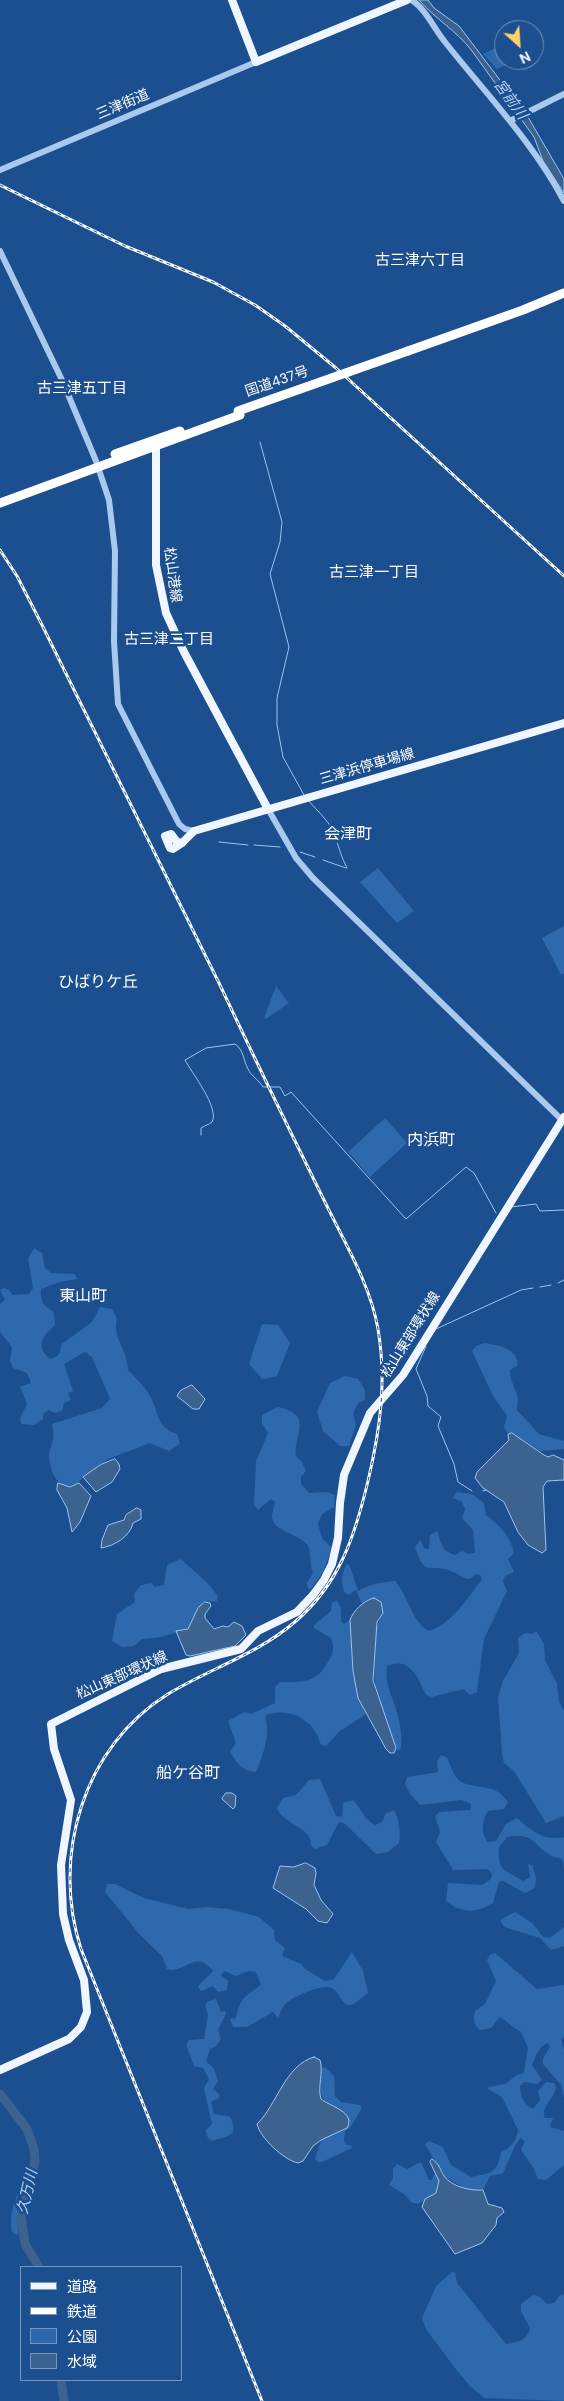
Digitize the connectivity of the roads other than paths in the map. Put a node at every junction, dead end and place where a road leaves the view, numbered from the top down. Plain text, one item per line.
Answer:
1 (232, 0) edge
2 (407, 0) edge
3 (412, 0) edge
4 (256, 62) junction
5 (564, 94) edge
6 (510, 121) junction
7 (0, 170) edge
8 (564, 201) edge
9 (0, 251) edge
10 (564, 293) edge
11 (564, 298) edge
12 (409, 353) junction
13 (156, 443) junction
14 (96, 464) junction
15 (0, 498) edge
16 (0, 503) edge
17 (564, 722) edge
18 (268, 809) junction
19 (194, 831) junction
20 (182, 843) dead end
21 (563, 1120) edge
22 (0, 2070) edge

1 - 4 main road
2 - 4 main road
3 - 6 street
4 - 7 street, 三津街道
5 - 6 street
6 - 8 street
9 - 14 street
10 - 12 highway, 国道437号
11 - 12 highway, 国道437号
12 - 13 highway, 国道437号, bridge
13 - 14 highway, 国道437号
13 - 18 main road, 松山港線
14 - 15 highway, 国道437号
14 - 16 highway, 国道437号
14 - 19 street
17 - 18 main road, 三津浜停車場線
18 - 19 main road, 三津浜停車場線
18 - 21 street
19 - 20 main road, 三津浜停車場線
21 - 22 main road, 松山東部環状線

